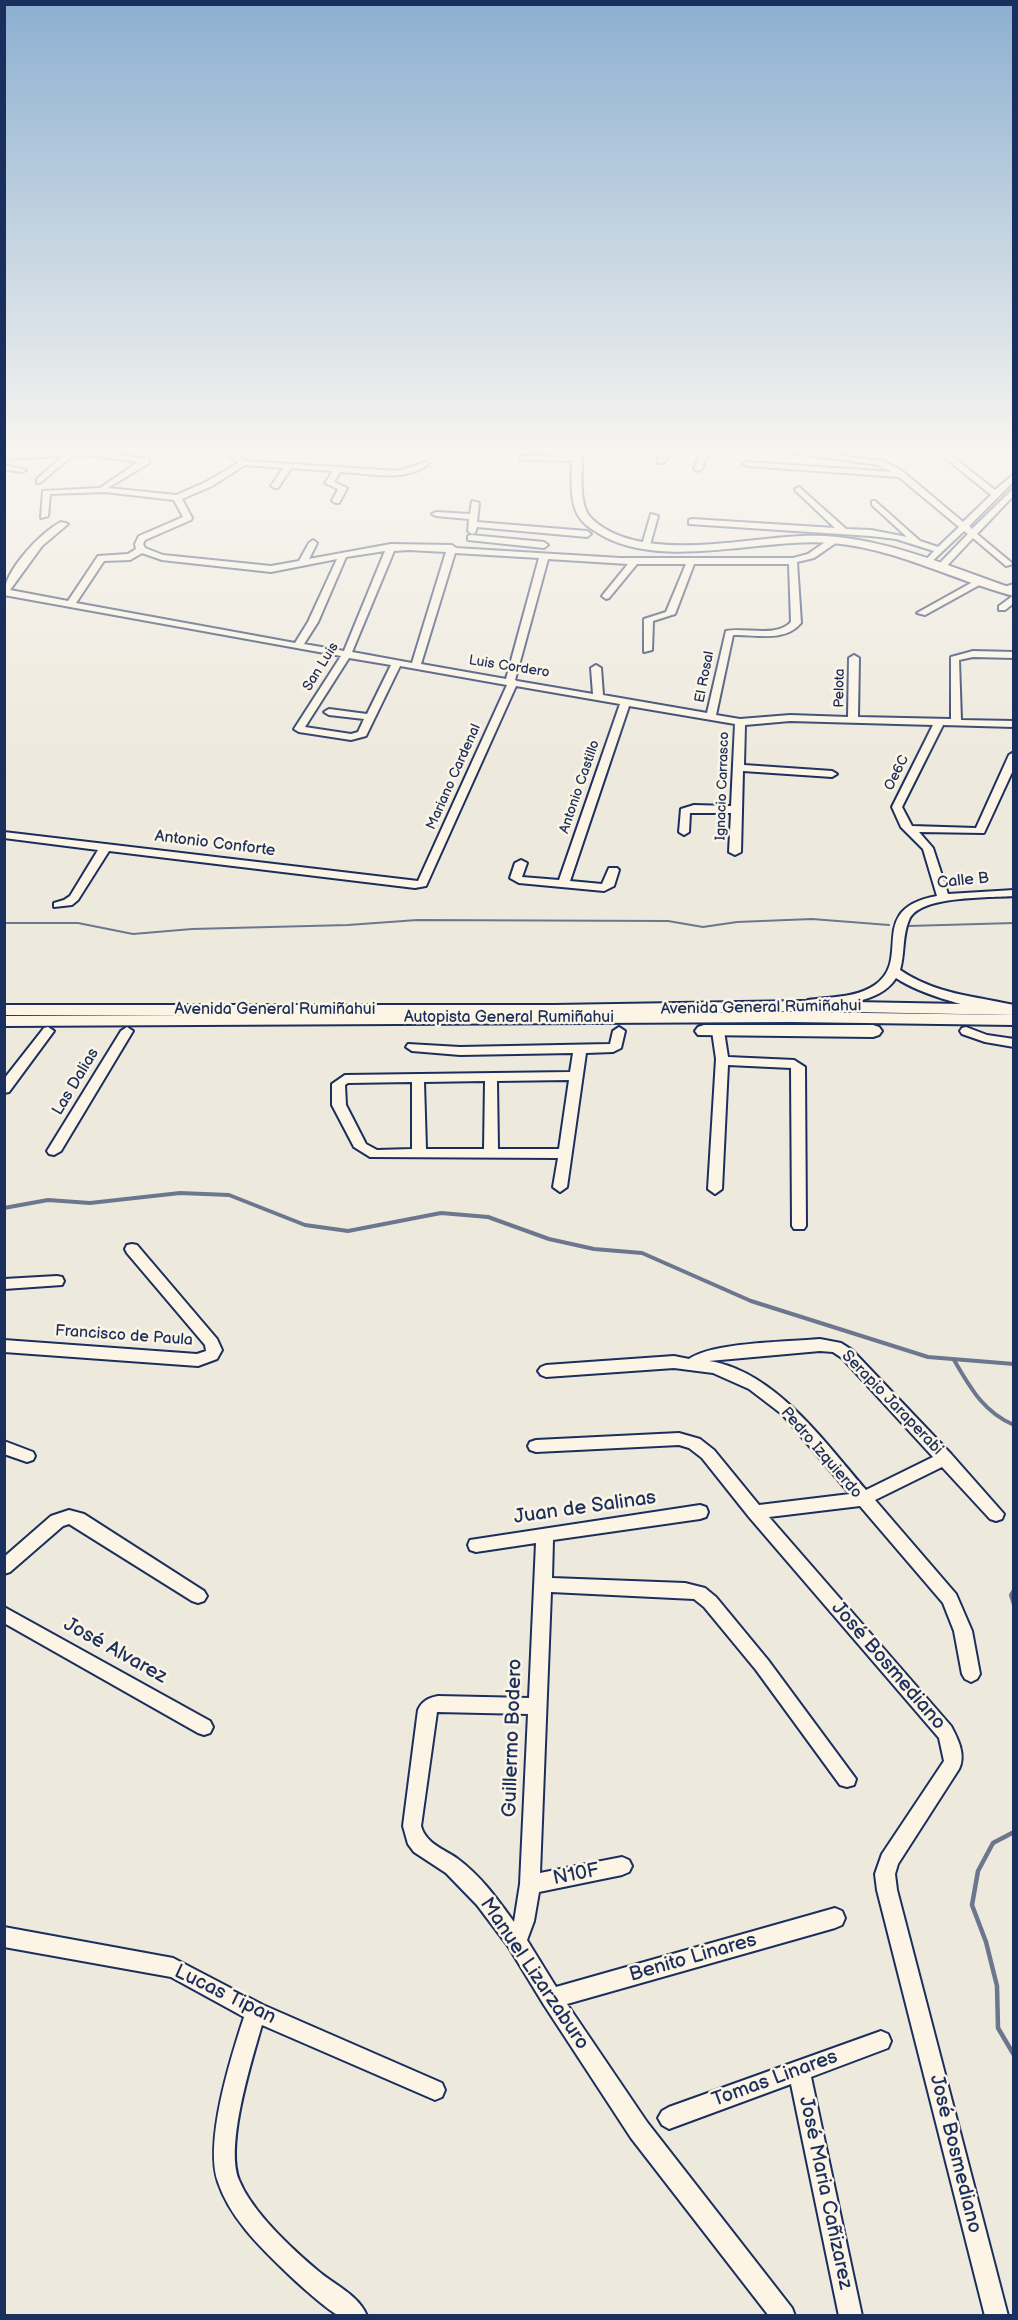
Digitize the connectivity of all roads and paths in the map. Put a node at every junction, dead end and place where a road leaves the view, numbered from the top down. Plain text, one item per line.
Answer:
1 (27, 560) edge
2 (100, 560) edge
3 (189, 560) edge
4 (304, 560) edge
5 (319, 560) edge
6 (341, 560) edge
7 (386, 560) edge
8 (448, 560) edge
9 (543, 560) edge
10 (919, 560) edge
11 (930, 560) edge
12 (947, 560) edge
13 (1005, 560) edge
14 (620, 561) edge
15 (634, 561) junction
16 (691, 561) junction
17 (793, 561) joint
18 (927, 563) junction
19 (302, 564) junction
20 (1009, 564) dead end
21 (940, 567) junction
22 (981, 581) junction
23 (1007, 588) edge
24 (4, 592) edge
25 (1014, 593) edge
26 (606, 596) dead end
27 (1014, 598) edge
28 (71, 604) junction
29 (1002, 608) dead end
30 (922, 613) dead end
31 (298, 646) junction
32 (647, 650) dead end
33 (347, 654) junction
34 (1014, 656) edge
35 (854, 658) dead end
36 (397, 663) junction
37 (416, 665) junction
38 (596, 668) dead end
39 (512, 681) junction
40 (598, 696) junction
41 (626, 701) junction
42 (329, 712) dead end
43 (711, 716) junction
44 (371, 717) junction
45 (853, 719) junction
46 (740, 722) junction
47 (939, 723) junction
48 (956, 723) junction
49 (1014, 724) edge
50 (1014, 755) edge
51 (740, 768) junction
52 (832, 774) dead end
53 (738, 810) junction
54 (910, 829) junction
55 (684, 831) dead end
56 (6, 837) edge
57 (105, 848) junction
58 (735, 852) dead end
59 (521, 862) dead end
60 (613, 870) dead end
61 (422, 884) joint
62 (563, 884) junction
63 (1014, 893) edge
64 (943, 898) junction
65 (58, 905) dead end
66 (894, 970) junction
67 (801, 1006) junction
68 (1014, 1009) edge
69 (4, 1010) edge
70 (1014, 1020) edge
71 (4, 1021) edge
72 (48, 1031) junction
73 (127, 1031) junction
74 (619, 1031) junction
75 (718, 1031) junction
76 (966, 1031) junction
77 (4, 1032) edge
78 (1014, 1032) edge
79 (1014, 1043) edge
80 (411, 1047) dead end
81 (580, 1049) junction
82 (722, 1061) junction
83 (576, 1076) junction
84 (418, 1078) junction
85 (491, 1078) junction
86 (4, 1089) edge
87 (54, 1151) dead end
88 (491, 1153) junction
89 (563, 1153) junction
90 (419, 1154) junction
91 (560, 1187) dead end
92 (715, 1189) dead end
93 (799, 1226) dead end
94 (132, 1249) dead end
95 (57, 1281) dead end
96 (4, 1284) edge
97 (4, 1346) edge
98 (694, 1363) junction
99 (546, 1371) dead end
100 (536, 1446) dead end
101 (4, 1448) edge
102 (27, 1456) dead end
103 (945, 1458) junction
104 (862, 1499) junction
105 (700, 1512) dead end
106 (755, 1512) junction
107 (996, 1515) dead end
108 (545, 1535) junction
109 (476, 1545) dead end
110 (4, 1567) edge
111 (543, 1585) junction
112 (198, 1596) dead end
113 (4, 1614) edge
114 (971, 1674) dead end
115 (536, 1706) junction
116 (204, 1727) dead end
117 (847, 1779) dead end
118 (622, 1866) dead end
119 (530, 1884) junction
120 (835, 1918) dead end
121 (4, 1937) edge
122 (515, 1939) junction
123 (551, 1998) junction
124 (256, 2012) junction
125 (881, 2041) dead end
126 (799, 2071) junction
127 (435, 2090) dead end
128 (669, 2118) dead end
129 (356, 2316) edge
130 (784, 2316) edge
131 (851, 2316) edge
132 (997, 2316) edge

1 - 24 street
2 - 28 street
3 - 19 street
4 - 19 street
5 - 19 street
6 - 31 street
7 - 33 street, San Luis
8 - 37 street
9 - 39 street, Mariano Cardenal
10 - 18 main road
11 - 18 street
12 - 21 street
13 - 20 street
14 - 15 street
15 - 16 street
15 - 26 street
16 - 17 street
16 - 32 street
17 - 43 street, El Rosal
18 - 21 main road
21 - 22 main road
22 - 23 main road
22 - 30 street
23 - 25 main road
24 - 28 street, Luis Cordero
27 - 29 street
28 - 31 street, Luis Cordero
31 - 33 street, Luis Cordero
33 - 36 street, Luis Cordero
33 - 44 street, San Luis
34 - 48 street
35 - 45 street, Pelota
36 - 37 street, Luis Cordero
36 - 44 street
37 - 39 street, Luis Cordero
38 - 40 street
39 - 40 street, Luis Cordero
39 - 61 street, Mariano Cardenal
40 - 41 street, Luis Cordero
41 - 43 street, Luis Cordero
41 - 62 street, Antonio Castillo
42 - 44 street
43 - 46 street, Luis Cordero
45 - 46 street, Luis Cordero
45 - 47 street, Luis Cordero
46 - 51 street, Ignacio Carrasco
47 - 48 street, Luis Cordero
47 - 54 street, Oe6C
48 - 49 street, Luis Cordero
50 - 54 street
51 - 52 street
51 - 53 street, Ignacio Carrasco
53 - 55 street
53 - 58 street, Ignacio Carrasco
54 - 64 street, Oe6C
56 - 57 street, Antonio Conforte
57 - 61 street, Antonio Conforte
57 - 65 street
59 - 62 street
60 - 62 street
63 - 64 street, Calle B
64 - 66 street, Calle B
66 - 67 street
66 - 68 street
67 - 68 main road, Avenida General Rumiñahui
67 - 69 main road, Avenida General Rumiñahui
70 - 71 highway, Autopista General Rumiñahui
72 - 73 highway, Autopista General Rumiñahui
72 - 77 highway, Autopista General Rumiñahui
72 - 86 street
73 - 74 highway, Autopista General Rumiñahui
73 - 87 street, Las Dalias
74 - 75 highway, Autopista General Rumiñahui
74 - 81 street
75 - 76 highway, Autopista General Rumiñahui
75 - 82 street
76 - 78 highway, Autopista General Rumiñahui
76 - 79 street
80 - 81 street
81 - 83 street
82 - 92 street
82 - 93 street
83 - 85 street
83 - 89 street
84 - 85 street
84 - 90 street
84 - 90 street
85 - 88 street
88 - 89 street
88 - 90 street
89 - 91 street
94 - 97 street, Francisco de Paula
95 - 96 street
98 - 99 street, Pedro Izquierdo
98 - 103 street, Serapio Jaraperabi
98 - 104 street, Pedro Izquierdo
100 - 106 street, José Bosmediano
101 - 102 street
103 - 104 street
103 - 107 street, Serapio Jaraperabi
104 - 106 street
104 - 114 street, Pedro Izquierdo
105 - 108 street, Juan de Salinas
106 - 132 street, José Bosmediano
108 - 109 street, Juan de Salinas
108 - 111 street, Guillermo Bodero
110 - 112 street
111 - 115 street, Guillermo Bodero
111 - 117 street
113 - 116 street, José Alvarez
115 - 119 street, Guillermo Bodero
115 - 122 street, Manuel Lizarzaburo
118 - 119 street, N10F
119 - 122 street, Guillermo Bodero
120 - 123 street, Benito Linares
121 - 124 street, Lucas Tipan
122 - 123 street, Manuel Lizarzaburo
123 - 130 street, Manuel Lizarzaburo
124 - 127 street, Lucas Tipan
124 - 129 street
125 - 126 street, Tomas Linares
126 - 128 street, Tomas Linares
126 - 131 street, José Maria Cañizarez

